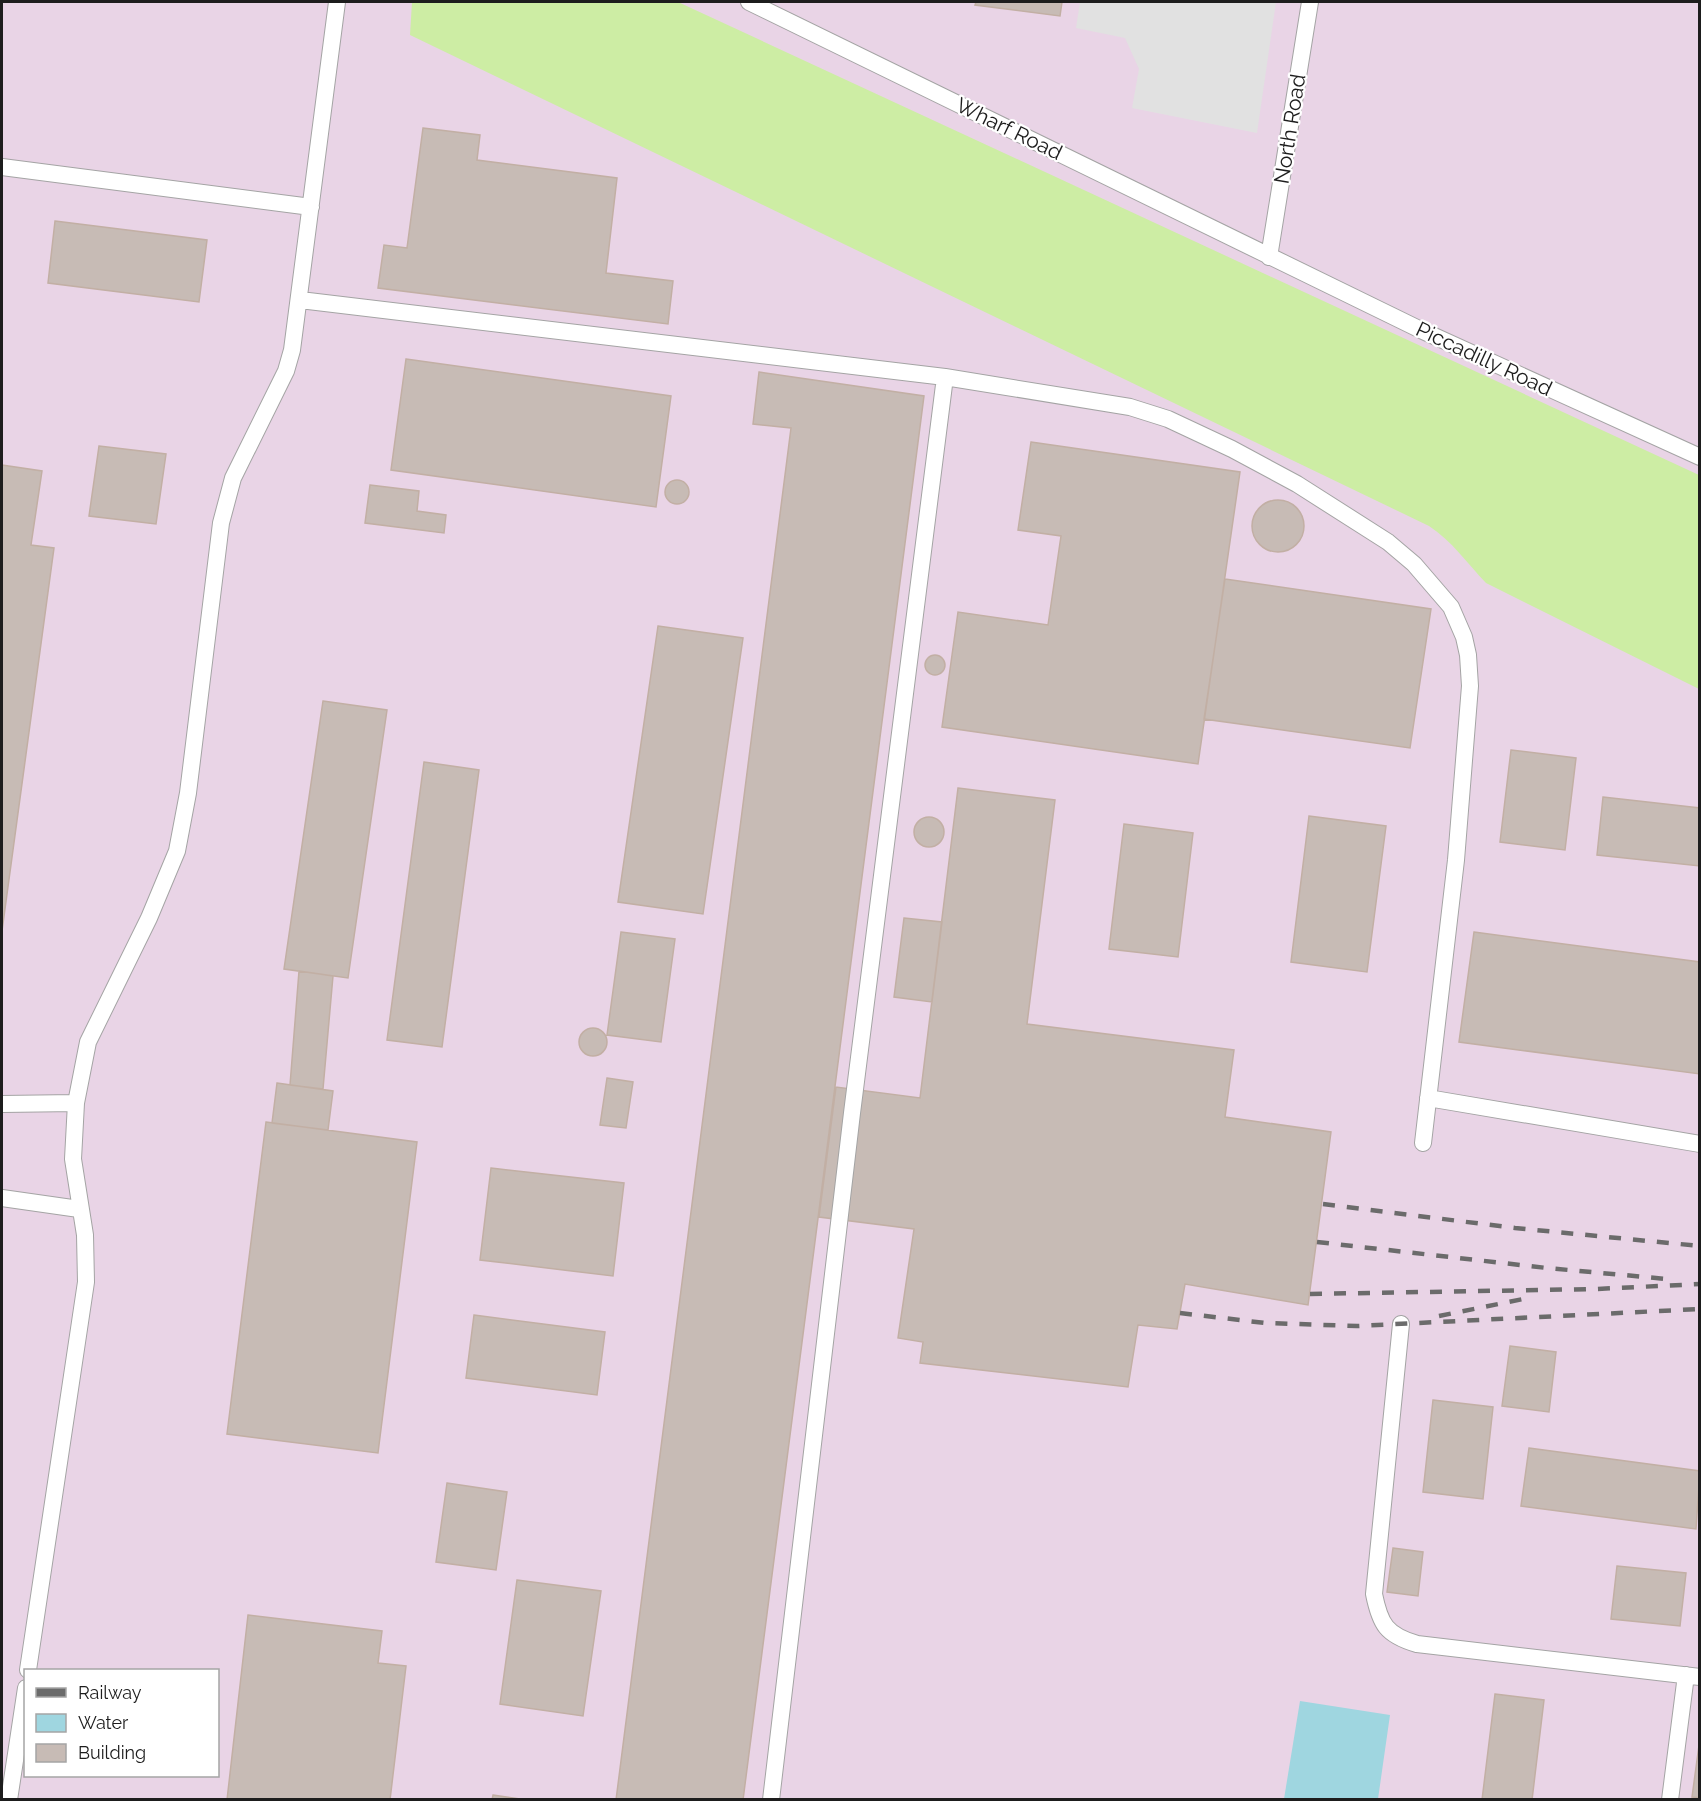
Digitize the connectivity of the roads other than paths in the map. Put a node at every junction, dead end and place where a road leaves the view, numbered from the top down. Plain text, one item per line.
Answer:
1 (337, 2) edge
2 (749, 2) edge
3 (1310, 2) edge
4 (2, 167) edge
5 (311, 207) junction
6 (1269, 257) junction
7 (300, 300) junction
8 (945, 377) junction
9 (1700, 457) edge
10 (1428, 1098) junction
11 (76, 1102) junction
12 (2, 1104) edge
13 (1423, 1143) dead end
14 (1700, 1144) edge
15 (2, 1198) edge
16 (79, 1209) junction
17 (1401, 1324) dead end
18 (28, 1669) edge
19 (1693, 1676) edge
20 (24, 1701) edge
21 (9, 1800) edge
22 (771, 1800) edge
23 (1670, 1800) edge

1 - 5 lane
2 - 6 lane, Wharf Road
3 - 6 lane, North Road
4 - 5 lane
5 - 7 lane
6 - 9 lane, Piccadilly Road
7 - 8 lane
7 - 11 lane
8 - 10 lane
8 - 22 lane
10 - 13 lane
10 - 14 lane
11 - 12 lane
11 - 16 lane
15 - 16 lane
16 - 18 lane
17 - 19 lane
19 - 23 lane
20 - 21 lane

